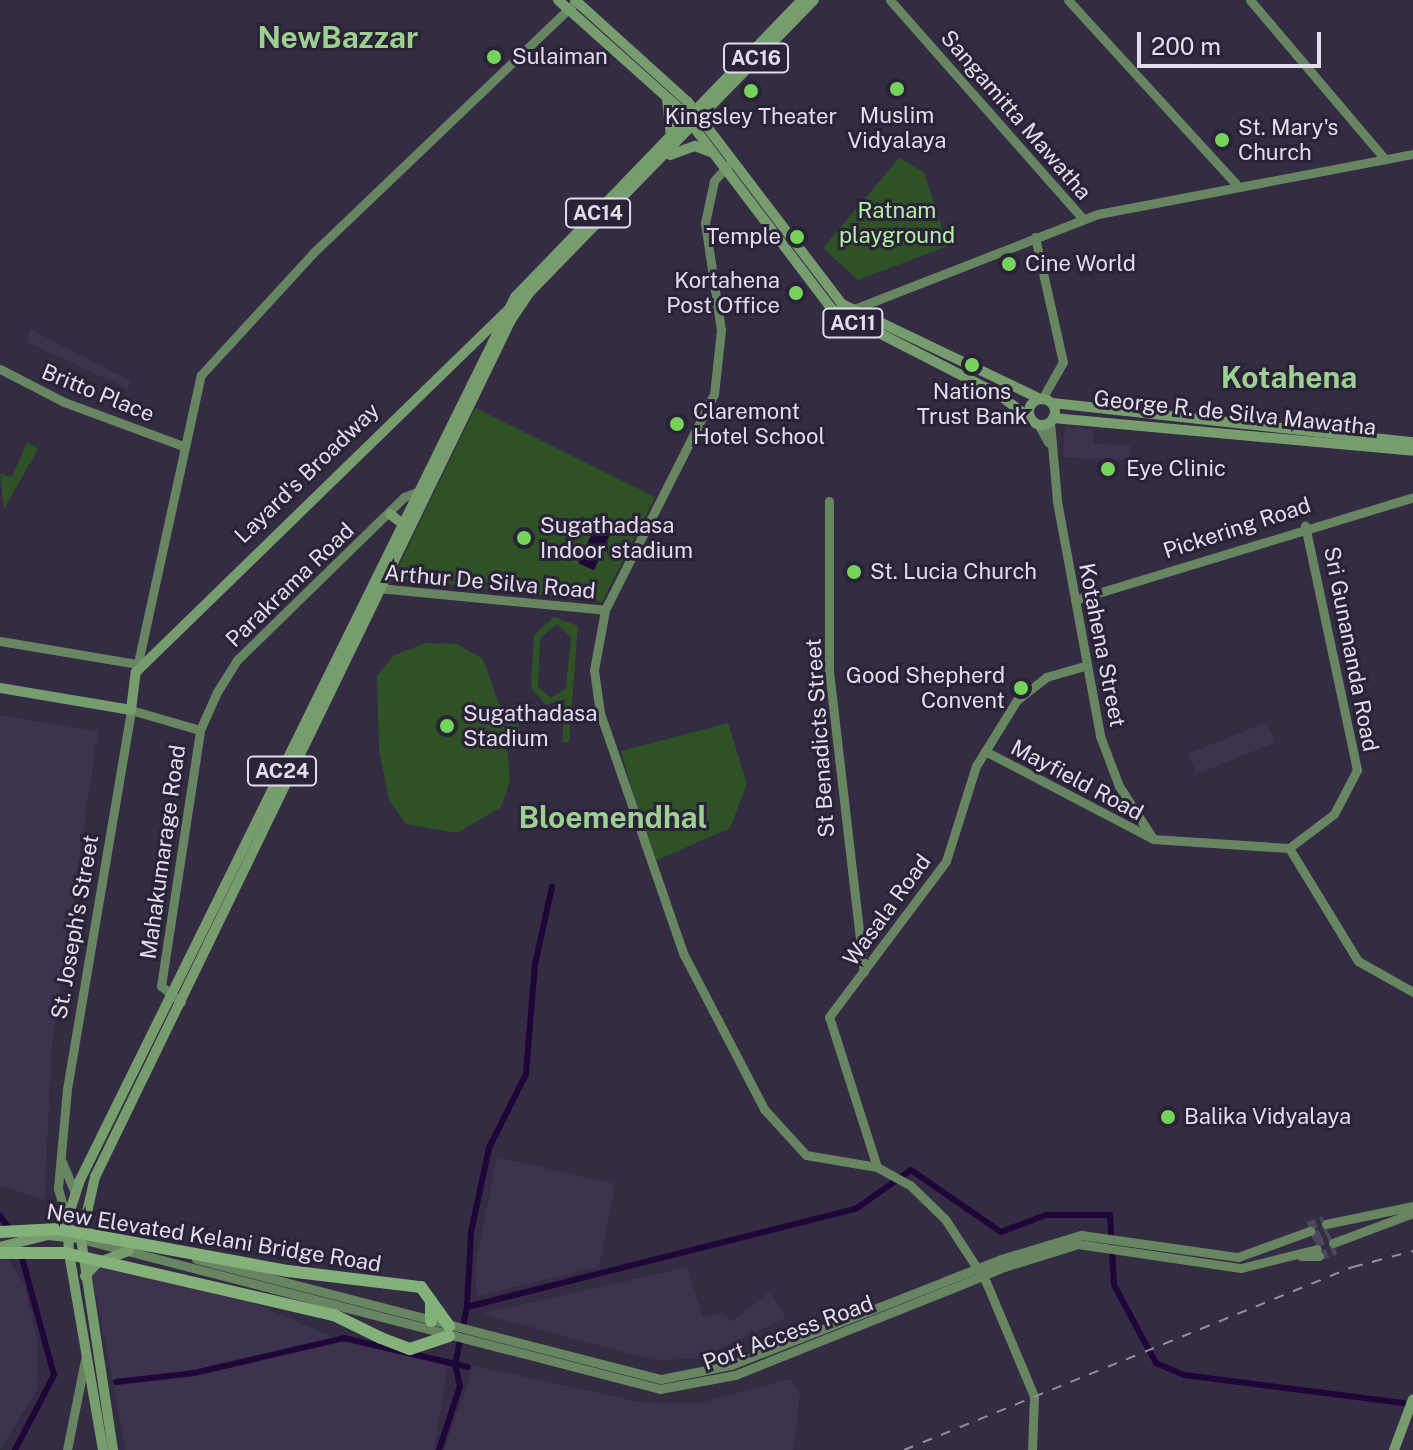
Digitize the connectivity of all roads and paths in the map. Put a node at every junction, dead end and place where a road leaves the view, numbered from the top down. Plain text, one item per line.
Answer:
1 (558, 0) edge
2 (802, 0) edge
3 (814, 0) edge
4 (890, 0) edge
5 (1068, 0) edge
6 (1250, 0) edge
7 (575, 3) edge
8 (664, 94) junction
9 (693, 117) junction
10 (671, 140) junction
11 (1413, 154) edge
12 (716, 155) junction
13 (664, 157) junction
14 (1385, 159) junction
15 (729, 164) junction
16 (1236, 184) junction
17 (1082, 218) junction
18 (1035, 237) junction
19 (880, 297) junction
20 (513, 310) junction
21 (847, 314) junction
22 (860, 321) junction
23 (0, 369) edge
24 (1045, 400) junction
25 (1052, 420) junction
26 (1035, 422) junction
27 (1413, 442) edge
28 (1049, 445) junction
29 (183, 446) junction
30 (1413, 451) edge
31 (423, 489) junction
32 (1413, 497) edge
33 (829, 501) dead end
34 (390, 514) junction
35 (403, 524) junction
36 (1305, 525) junction
37 (387, 586) junction
38 (371, 589) junction
39 (1075, 600) junction
40 (605, 610) junction
41 (0, 641) edge
42 (1084, 666) junction
43 (137, 668) junction
44 (0, 688) edge
45 (131, 710) junction
46 (200, 730) junction
47 (985, 751) junction
48 (1153, 839) junction
49 (1289, 848) junction
50 (864, 972) junction
51 (1413, 992) edge
52 (175, 1000) junction
53 (60, 1151) junction
54 (882, 1170) junction
55 (75, 1193) junction
56 (1413, 1206) edge
57 (1413, 1213) edge
58 (68, 1228) junction
59 (80, 1235) junction
60 (1, 1241) edge
61 (1132, 1244) junction
62 (129, 1251) junction
63 (85, 1276) junction
64 (426, 1291) junction
65 (427, 1331) junction
66 (449, 1331) junction
67 (86, 1354) junction
68 (1413, 1399) edge
69 (67, 1450) edge
70 (103, 1450) edge
71 (113, 1450) edge
72 (1032, 1450) edge
73 (1394, 1450) edge

1 - 7 main road
2 - 9 main road, AC16
3 - 9 main road, AC16
4 - 17 main road, Sangamitta Mawatha
5 - 16 main road
6 - 14 main road
7 - 8 main road
7 - 9 main road
7 - 29 main road
8 - 9 main road
8 - 10 main road
9 - 10 main road, AC14
9 - 12 main road, George R. de Silva Mawatha / AC11
9 - 13 main road, AC14
9 - 15 main road, George R. de Silva Mawatha / AC11
10 - 20 main road, AC14
11 - 14 main road
12 - 13 main road
12 - 15 main road, George R. de Silva Mawatha / AC11
13 - 20 main road, AC14
14 - 16 main road
15 - 21 main road, George R. de Silva Mawatha / AC11
15 - 40 main road
16 - 17 main road
17 - 18 main road
18 - 19 main road
18 - 24 main road
19 - 21 main road
19 - 22 main road
20 - 31 main road, AC24
20 - 43 main road, Layard's Broadway
21 - 22 main road, George R. de Silva Mawatha / AC11
22 - 24 main road, George R. de Silva Mawatha / AC11
22 - 26 main road, George R. de Silva Mawatha / AC11
23 - 29 main road, Britto Place
24 - 25 main road
24 - 26 main road
24 - 27 main road, George R. de Silva Mawatha / AC11
25 - 26 main road, George R. de Silva Mawatha
25 - 28 main road, Kotahena Street
25 - 30 main road, George R. de Silva Mawatha
26 - 28 main road, Kotahena Street
28 - 39 main road, Kotahena Street
29 - 43 main road
31 - 34 main road, Parakrama Road
31 - 35 main road, AC24
31 - 37 main road, AC24
32 - 36 main road, Pickering Road
33 - 50 main road, St Benadicts Street
34 - 35 main road
34 - 46 main road, Parakrama Road
35 - 38 main road, AC24
36 - 39 main road, Pickering Road
36 - 49 main road, Sri Gunananda Road
37 - 38 main road, Arthur De Silva Road
37 - 40 main road, Arthur De Silva Road
37 - 52 main road, AC24
38 - 52 main road, AC24
39 - 42 main road, Kotahena Street
40 - 54 main road
41 - 43 main road
42 - 47 main road, Wasala Road
42 - 48 main road, Kotahena Street
43 - 45 main road
44 - 45 main road
45 - 46 main road, Mahakumarage Road
45 - 53 main road, St. Joseph's Street
46 - 52 main road, Mahakumarage Road
47 - 48 main road, Mayfield Road
47 - 50 main road, Wasala Road
48 - 49 main road
49 - 51 main road
50 - 54 main road, Wasala Road
52 - 55 main road, AC24
52 - 59 main road, AC24
53 - 55 main road, St. Joseph's Street
53 - 58 main road, St. Joseph's Street
54 - 72 main road
55 - 58 main road, AC24
56 - 57 main road
58 - 59 main road
58 - 60 main road, bridge
58 - 67 main road, AC24
59 - 62 main road, Port Access Road
59 - 63 main road, AC24
59 - 65 main road, Port Access Road
60 - 64 highway, New Elevated Kelani Bridge Road, bridge
60 - 65 highway, New Elevated Kelani Bridge Road, bridge
61 - 61 main road, Port Access Road
61 - 66 main road, Port Access Road, bridge
62 - 63 main road
62 - 65 main road, Port Access Road
63 - 71 main road, AC24
64 - 65 highway
64 - 66 highway
65 - 66 highway, New Elevated Kelani Bridge Road
65 - 66 main road, Port Access Road
67 - 69 main road
67 - 70 main road, AC24
68 - 73 main road

